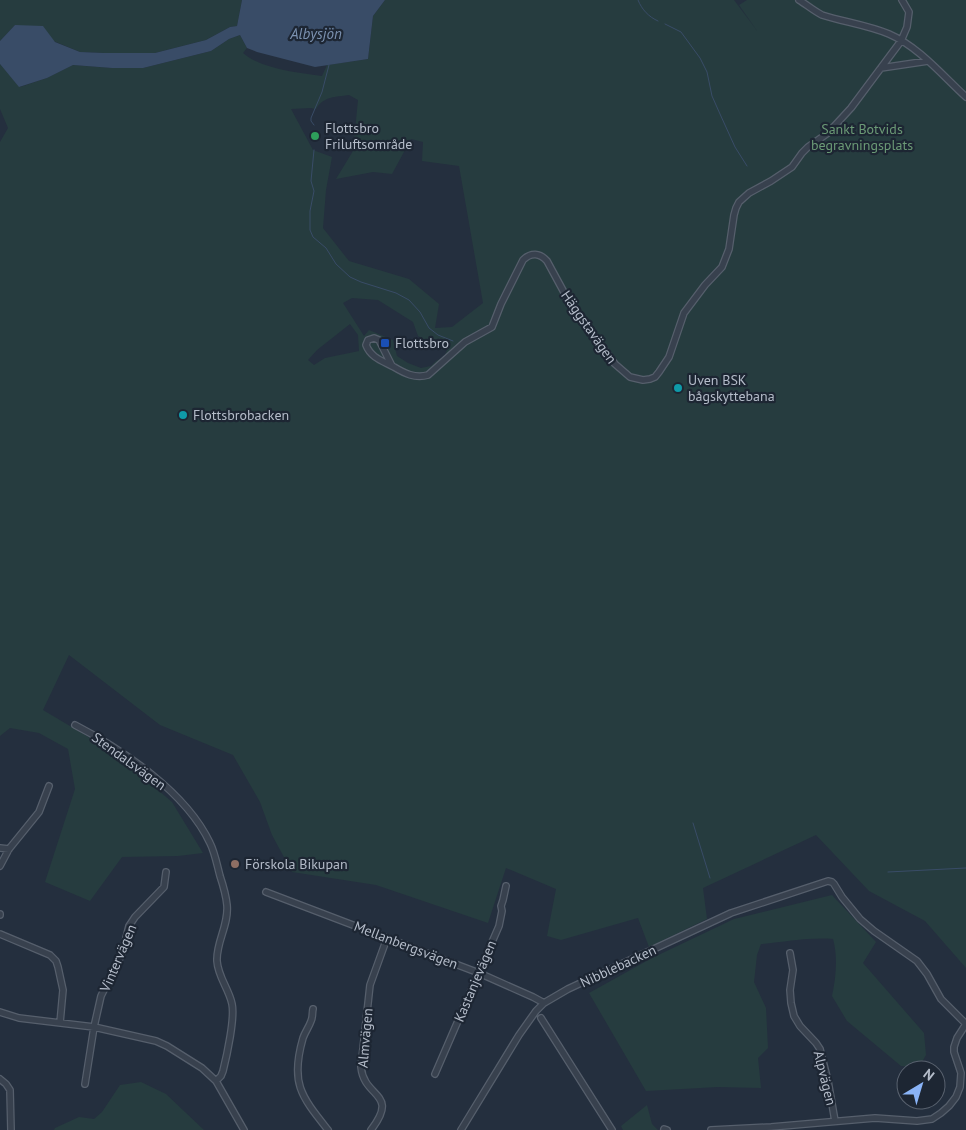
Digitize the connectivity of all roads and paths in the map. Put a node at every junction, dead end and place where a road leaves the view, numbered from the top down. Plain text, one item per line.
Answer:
1 (799, 0) edge
2 (902, 0) edge
3 (901, 41) junction
4 (928, 62) junction
5 (881, 68) junction
6 (966, 97) edge
7 (392, 366) junction
8 (75, 725) dead end
9 (49, 786) dead end
10 (0, 848) edge
11 (9, 850) junction
12 (0, 866) edge
13 (166, 872) dead end
14 (506, 886) dead end
15 (266, 892) dead end
16 (0, 934) edge
17 (387, 938) junction
18 (790, 953) dead end
19 (479, 973) junction
20 (544, 1003) junction
21 (313, 1009) dead end
22 (0, 1012) edge
23 (541, 1018) dead end
24 (60, 1023) junction
25 (966, 1024) edge
26 (94, 1027) junction
27 (435, 1074) dead end
28 (0, 1079) edge
29 (216, 1081) junction
30 (85, 1084) dead end
31 (835, 1122) junction
32 (814, 1127) edge
33 (11, 1130) edge
34 (244, 1130) edge
35 (328, 1130) edge
36 (371, 1130) edge
37 (461, 1130) edge
38 (612, 1130) edge
39 (711, 1130) edge

1 - 3 street
2 - 3 street, Häggstavägen
3 - 4 street
3 - 5 street, Häggstavägen
4 - 5 street
4 - 6 street
5 - 7 street, Häggstavägen
7 - 7 street
8 - 29 street, Stendalsvägen
9 - 11 street
10 - 11 street
11 - 12 street
13 - 26 street, Vintervägen
14 - 19 street, Kastanjevägen
15 - 17 street, Mellanbergsvägen
16 - 24 street
17 - 19 street, Mellanbergsvägen
17 - 36 street, Almvägen
18 - 31 street, Alpvägen
19 - 20 street, Mellanbergsvägen
19 - 27 street, Kastanjevägen
20 - 25 street, Nibblebacken
20 - 37 street, Nibblebacken
21 - 35 street
22 - 24 street
23 - 38 street
24 - 26 street
25 - 31 street
26 - 29 street
26 - 30 street, Vintervägen
28 - 33 street
29 - 34 street
31 - 32 street
32 - 39 street

